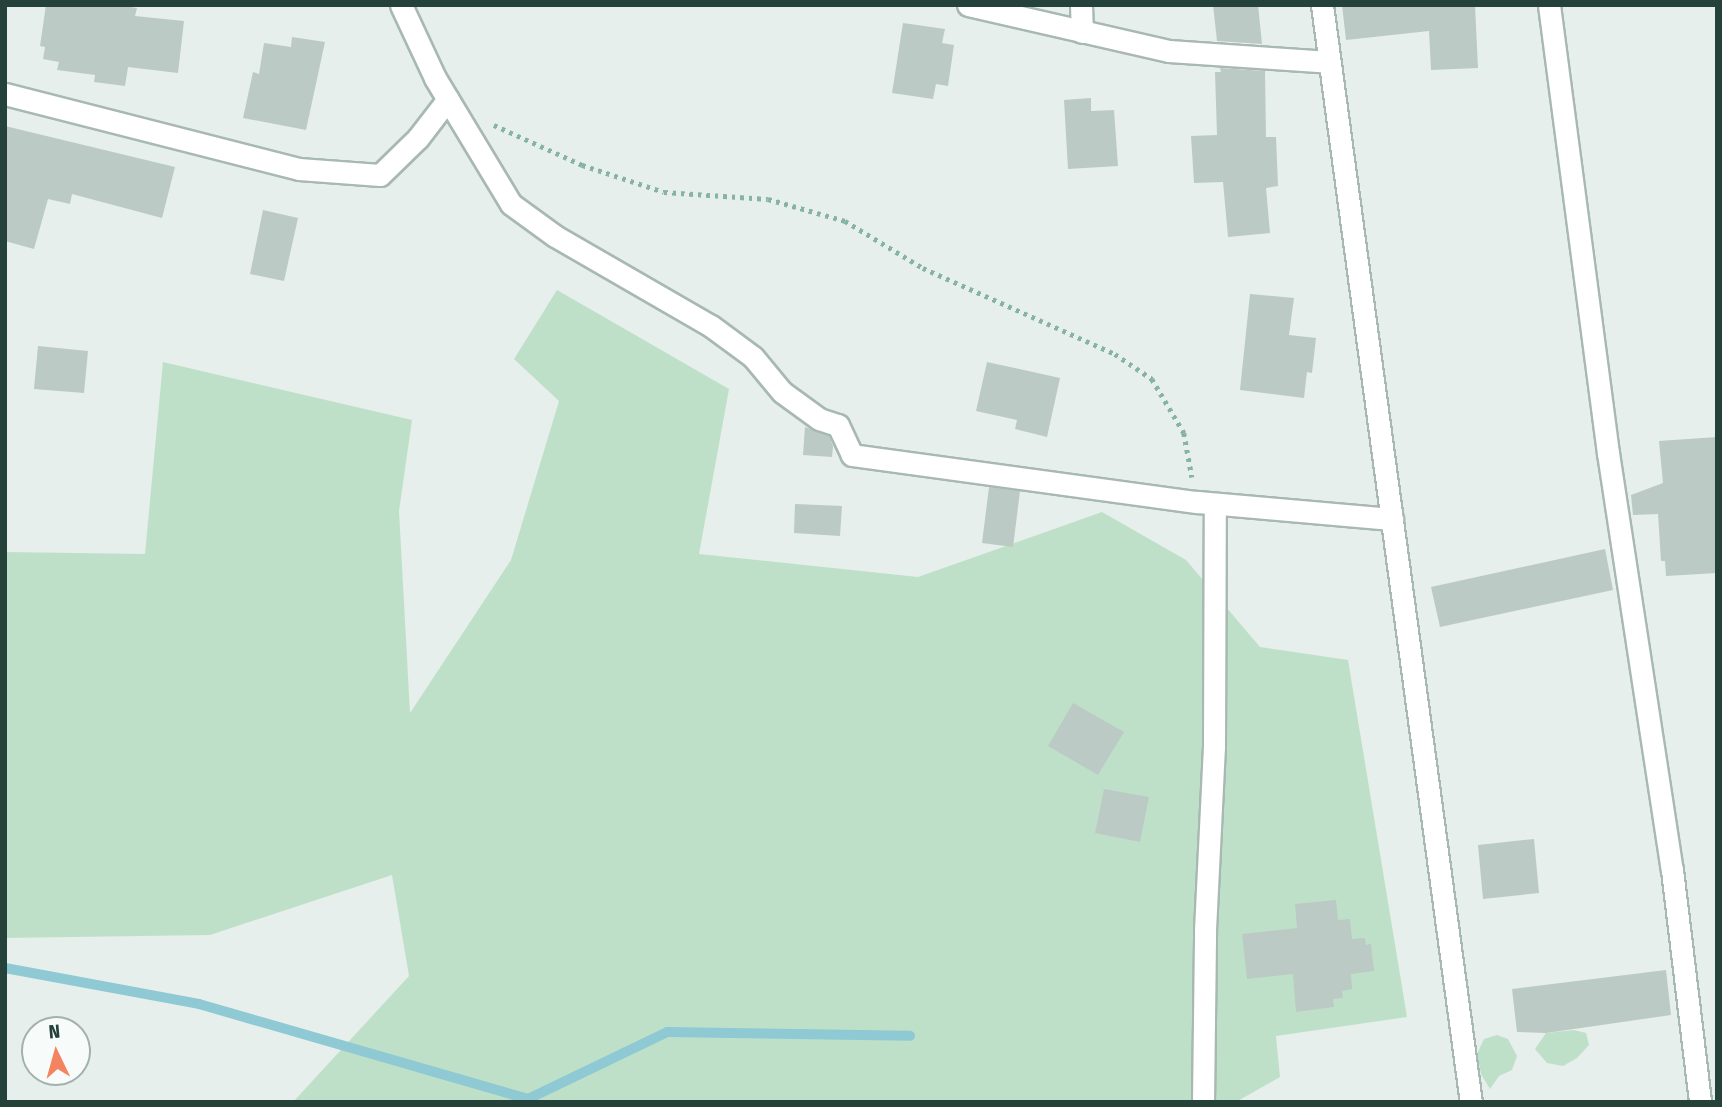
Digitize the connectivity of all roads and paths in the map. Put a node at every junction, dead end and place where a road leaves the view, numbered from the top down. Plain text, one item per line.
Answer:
1 (401, 5) edge
2 (968, 5) edge
3 (1081, 5) edge
4 (1322, 5) edge
5 (1549, 5) edge
6 (1083, 32) junction
7 (1329, 62) junction
8 (5, 94) edge
9 (448, 99) junction
10 (491, 124) dead end
11 (1206, 503) junction
12 (1392, 519) junction
13 (1203, 1102) edge
14 (1471, 1102) edge
15 (1700, 1102) edge

1 - 9 street
2 - 6 street
3 - 6 street
4 - 7 street
5 - 15 street
6 - 7 street
7 - 12 street
8 - 9 street
9 - 11 street
10 - 11 path
11 - 12 street
11 - 13 street
12 - 14 street

